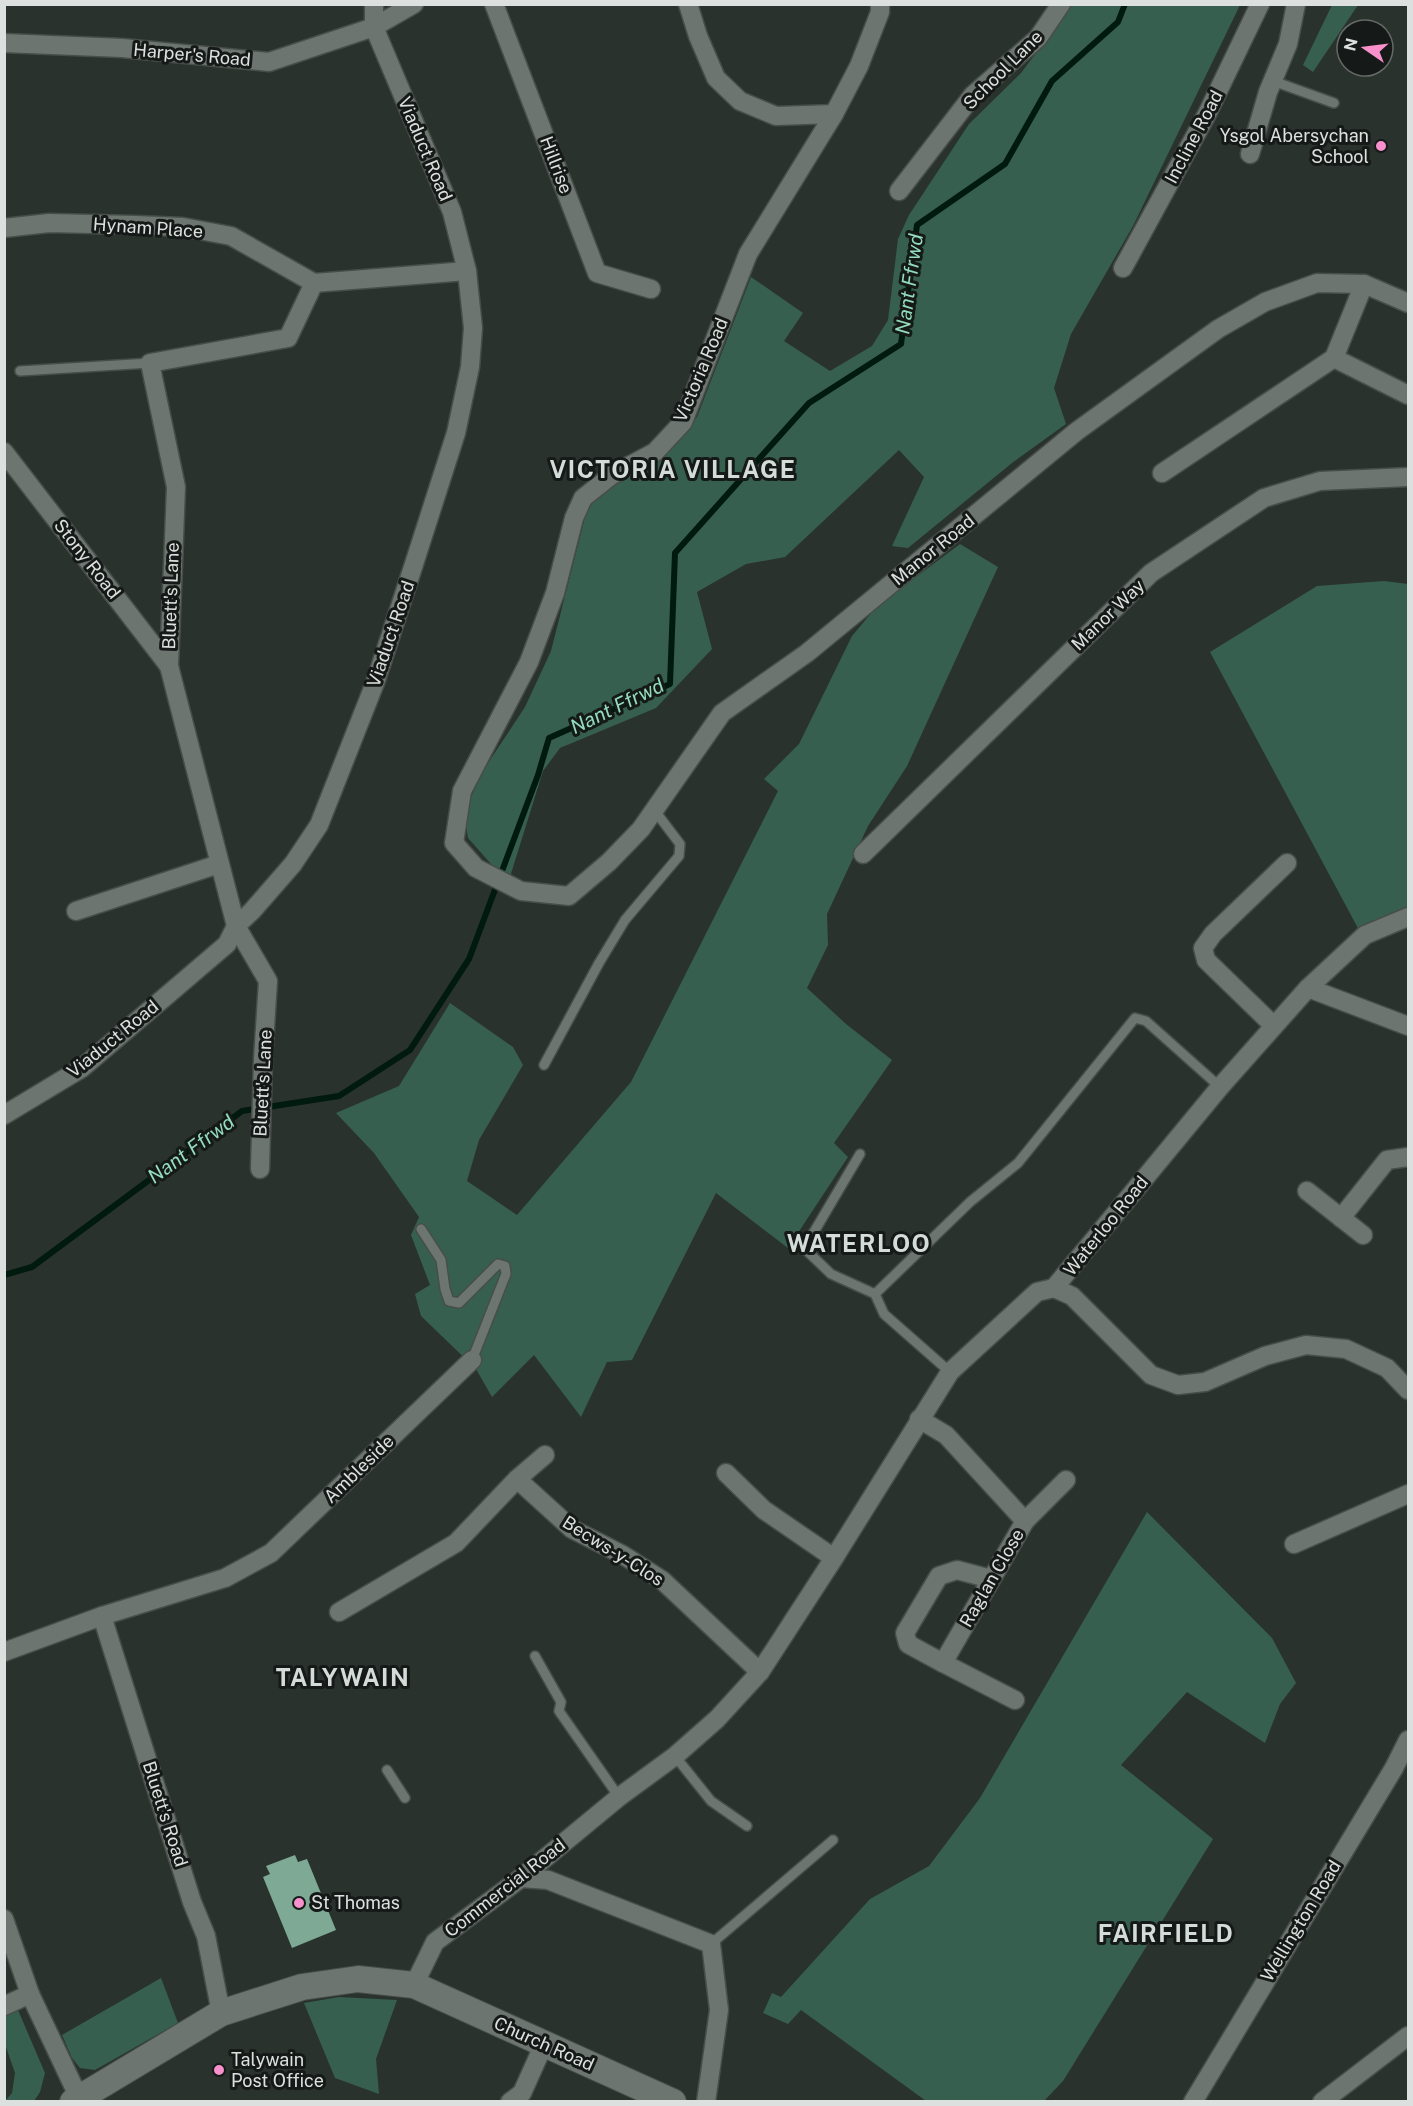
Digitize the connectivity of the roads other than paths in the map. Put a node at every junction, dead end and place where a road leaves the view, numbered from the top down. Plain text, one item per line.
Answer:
1 (374, 4) edge
2 (414, 4) edge
3 (494, 4) edge
4 (688, 4) edge
5 (880, 4) edge
6 (1061, 4) edge
7 (1260, 4) edge
8 (1296, 4) edge
9 (374, 27) junction
10 (4, 43) edge
11 (1273, 81) junction
12 (1334, 103) dead end
13 (834, 114) junction
14 (1250, 154) dead end
15 (899, 191) dead end
16 (4, 228) edge
17 (1123, 268) dead end
18 (467, 271) junction
19 (314, 284) junction
20 (1364, 284) junction
21 (651, 289) dead end
22 (1408, 303) edge
23 (1334, 358) junction
24 (150, 363) junction
25 (20, 371) dead end
26 (1408, 395) edge
27 (4, 452) edge
28 (1162, 473) dead end
29 (1408, 477) edge
30 (169, 666) junction
31 (655, 811) junction
32 (863, 854) dead end
33 (1287, 863) dead end
34 (219, 864) junction
35 (511, 885) joint
36 (76, 911) dead end
37 (1408, 917) edge
38 (236, 926) junction
39 (1308, 988) junction
40 (1274, 1026) junction
41 (1408, 1026) edge
42 (544, 1065) dead end
43 (1220, 1087) junction
44 (4, 1115) edge
45 (860, 1154) dead end
46 (1408, 1157) edge
47 (260, 1169) dead end
48 (1307, 1191) dead end
49 (1341, 1218) junction
50 (421, 1229) dead end
51 (1363, 1235) dead end
52 (1054, 1288) junction
53 (874, 1294) junction
54 (472, 1360) joint
55 (950, 1372) junction
56 (1408, 1390) edge
57 (919, 1419) junction
58 (545, 1455) dead end
59 (726, 1473) dead end
60 (517, 1479) junction
61 (1066, 1480) dead end
62 (1408, 1494) edge
63 (1025, 1521) junction
64 (1294, 1544) dead end
65 (834, 1558) junction
66 (991, 1579) junction
67 (339, 1612) dead end
68 (102, 1616) junction
69 (4, 1652) edge
70 (535, 1656) dead end
71 (943, 1663) junction
72 (760, 1672) junction
73 (1015, 1700) dead end
74 (1408, 1740) edge
75 (675, 1756) junction
76 (1401, 1768) edge
77 (387, 1770) dead end
78 (619, 1797) junction
79 (405, 1798) dead end
80 (747, 1826) dead end
81 (833, 1840) dead end
82 (521, 1878) junction
83 (4, 1919) edge
84 (711, 1944) junction
85 (414, 1985) junction
86 (30, 1994) junction
87 (4, 2006) edge
88 (221, 2013) junction
89 (1408, 2036) edge
90 (544, 2044) junction
91 (76, 2100) edge
92 (510, 2102) edge
93 (673, 2102) edge
94 (706, 2102) edge
95 (1193, 2102) edge
96 (1322, 2102) edge

1 - 9 street
2 - 9 street, Harper's Road
3 - 21 street, Hillrise
4 - 13 street
5 - 13 street, Victoria Road
6 - 15 street, School Lane
7 - 17 street, Incline Road
8 - 11 street
9 - 10 street, Harper's Road
9 - 18 street, Viaduct Road
11 - 12 lane
11 - 14 street
13 - 35 street, Victoria Road
16 - 19 street, Hynam Place
18 - 19 street
18 - 38 street, Viaduct Road
19 - 24 street
20 - 22 street, Manor Road
20 - 23 street
20 - 31 street, Manor Road
23 - 26 street
23 - 28 street
24 - 25 lane
24 - 30 street, Bluett's Lane
27 - 30 street, Stony Road
29 - 32 street, Manor Way
30 - 34 street, Bluett's Lane
31 - 35 street, Manor Road
31 - 42 lane
33 - 40 street
34 - 36 street
34 - 38 street, Bluett's Lane
37 - 39 street, Waterloo Road
38 - 44 street, Viaduct Road
38 - 47 street, Bluett's Lane
39 - 40 street, Waterloo Road
39 - 41 street
40 - 43 street, Waterloo Road
43 - 52 street, Waterloo Road
43 - 53 lane
45 - 53 lane
46 - 49 street
48 - 49 street
49 - 51 street
50 - 54 lane, Ambleside
52 - 55 street, Waterloo Road
52 - 56 street
53 - 55 lane
54 - 68 street, Ambleside
55 - 57 street, Waterloo Road
57 - 63 street, Raglan Close
57 - 65 street, Waterloo Road
58 - 60 street
59 - 65 street
60 - 67 street
60 - 72 street, Becws-y-Clos
61 - 63 street
62 - 64 street
63 - 66 street, Raglan Close
65 - 72 street, Commercial Road
66 - 71 street, Raglan Close
66 - 71 street
68 - 69 street, Ambleside
68 - 88 street, Bluett's Road
70 - 78 lane
71 - 73 street
72 - 75 street, Commercial Road
74 - 76 street, Wellington Road
75 - 78 street, Commercial Road
75 - 80 lane
76 - 95 street, Wellington Road
77 - 79 lane
78 - 82 street, Commercial Road
81 - 84 lane
82 - 84 street
82 - 85 street, Commercial Road
83 - 86 street
84 - 94 street
85 - 88 main road
85 - 90 main road, Church Road
86 - 87 street
86 - 91 street
88 - 91 main road
89 - 96 street
90 - 92 street
90 - 93 main road, Church Road

